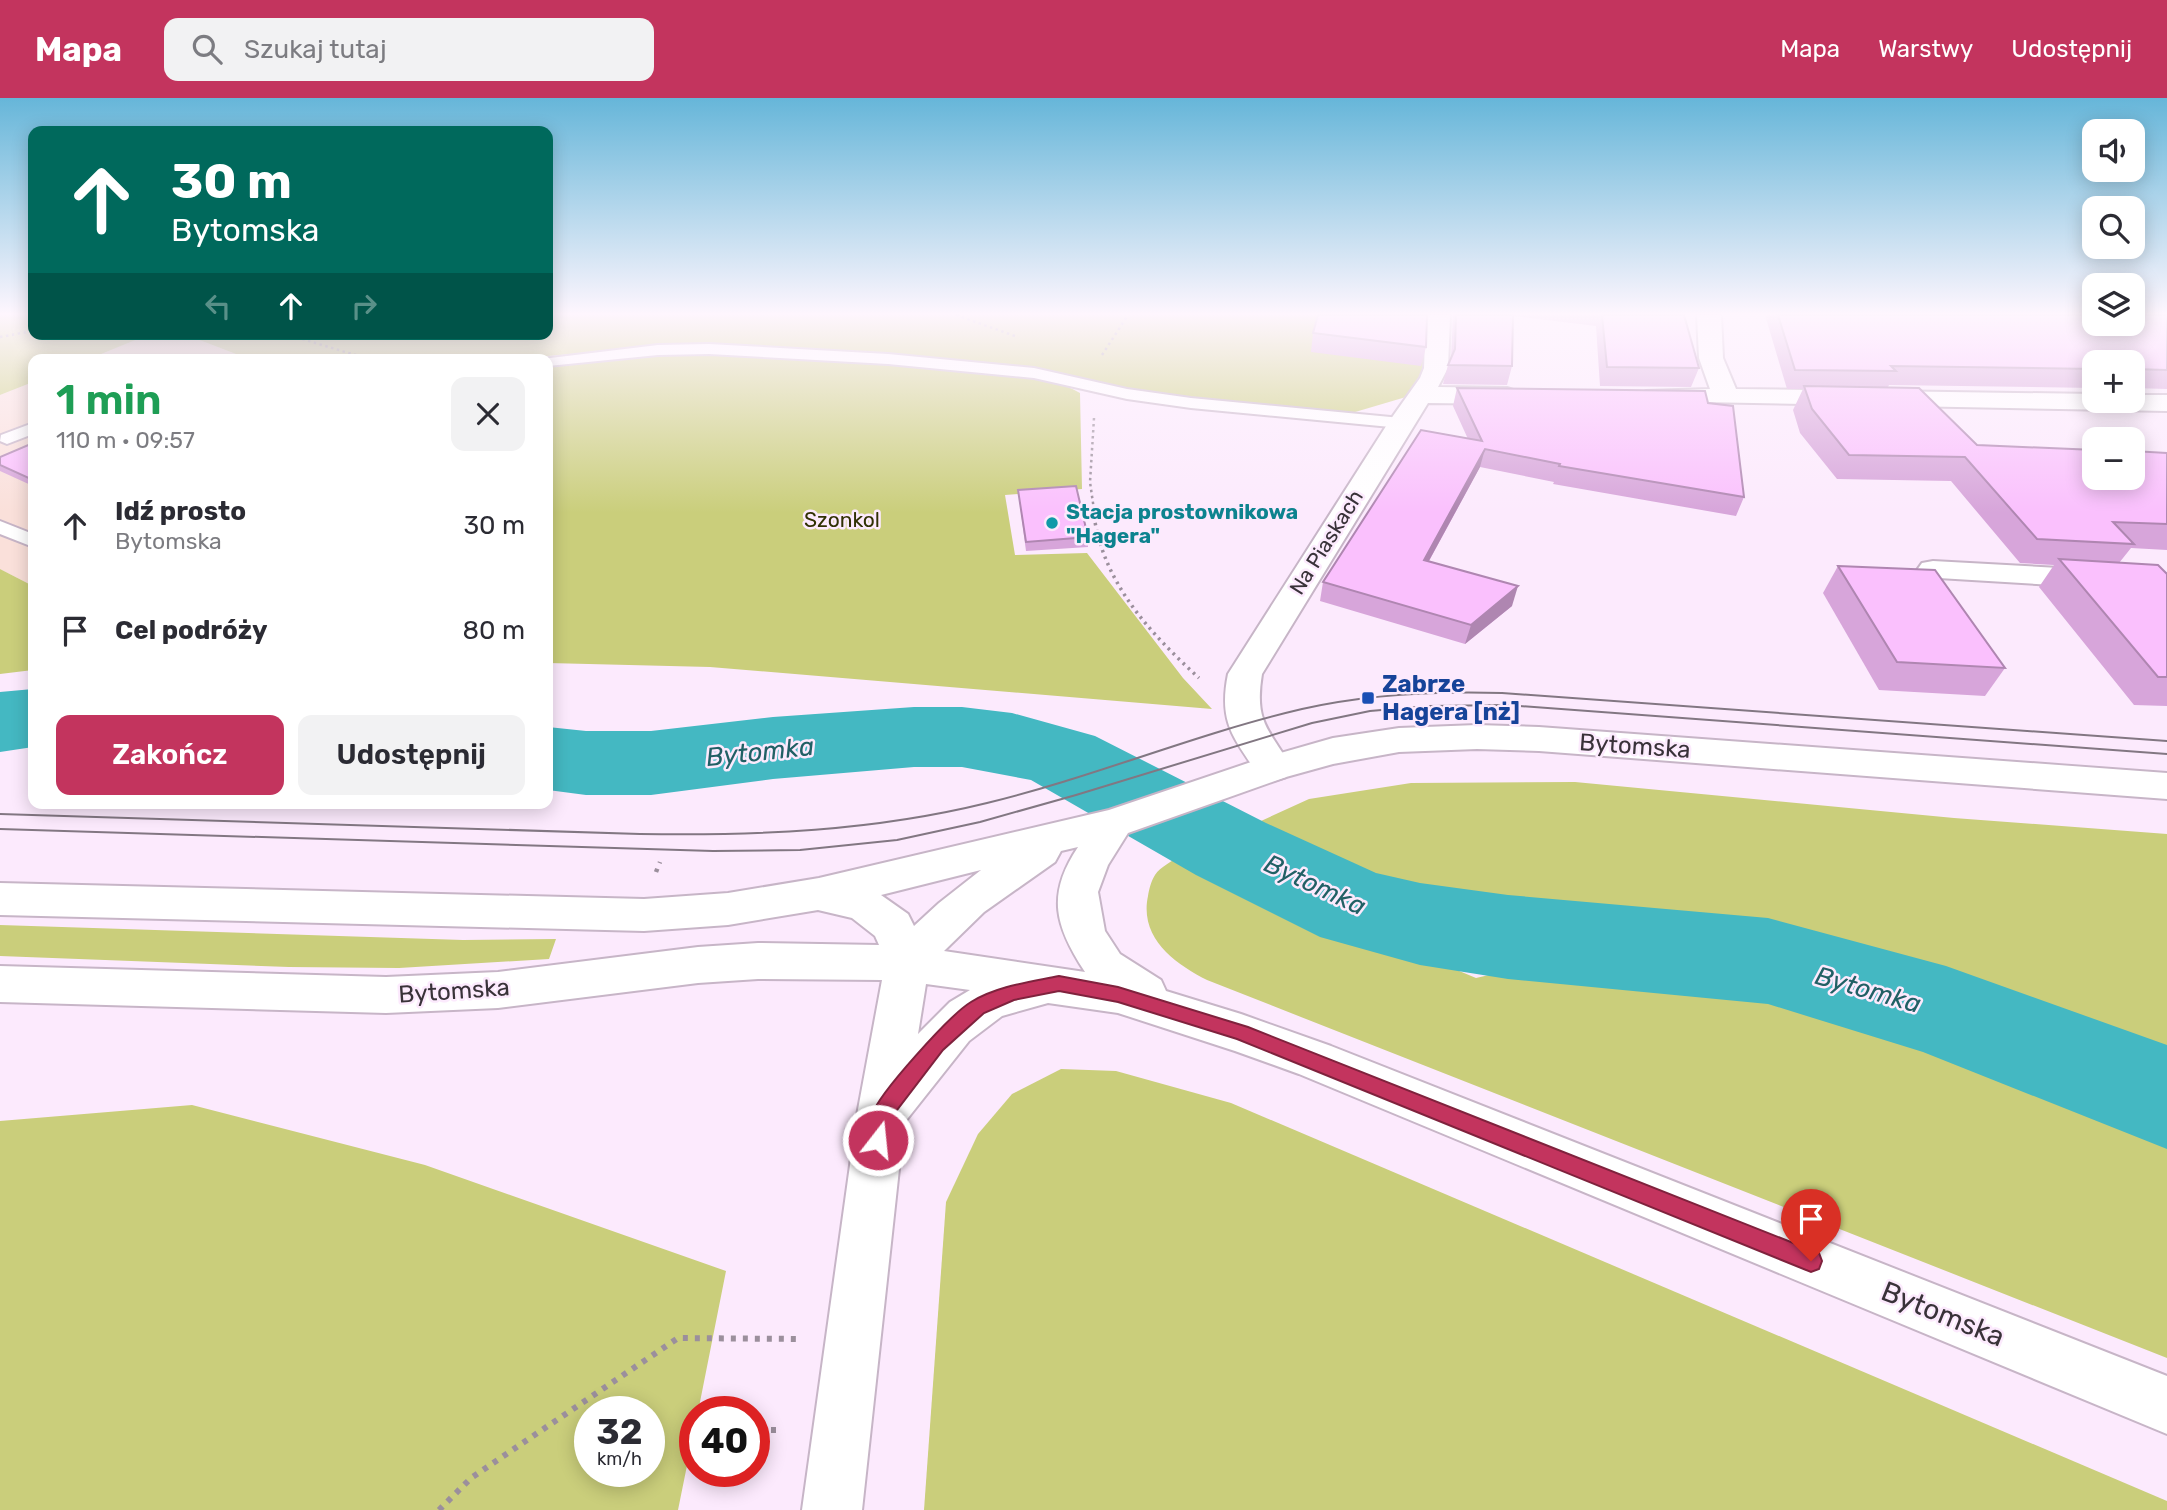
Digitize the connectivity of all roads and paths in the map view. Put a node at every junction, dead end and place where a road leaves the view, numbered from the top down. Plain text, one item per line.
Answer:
1 (1068, 381) edge
2 (1093, 381) edge
3 (1429, 381) edge
4 (1719, 381) edge
5 (1090, 386) junction
6 (1421, 395) junction
7 (1533, 396) edge
8 (1630, 396) edge
9 (1728, 397) junction
10 (2167, 403) edge
11 (1401, 423) junction
12 (28, 430) edge
13 (7, 439) dead end
14 (0, 527) edge
15 (28, 539) edge
16 (1933, 570) edge
17 (2167, 583) edge
18 (1239, 701) junction
19 (1257, 773) junction
20 (2167, 786) edge
21 (1114, 823) junction
22 (1066, 835) junction
23 (819, 894) junction
24 (0, 899) edge
25 (907, 962) junction
26 (0, 984) edge
27 (1059, 984) junction
28 (1171, 1010) junction
29 (881, 1115) junction
30 (854, 1340) junction
31 (2167, 1405) edge
32 (771, 1430) dead end
33 (780, 1430) dead end
34 (439, 1510) edge
35 (832, 1510) edge

1 - 5 lane
2 - 5 path
3 - 6 street, Na Piaskach
4 - 9 street
5 - 11 lane
5 - 18 path
6 - 7 street
6 - 11 street, Na Piaskach
8 - 9 street
9 - 10 street
11 - 18 street, Na Piaskach
12 - 13 lane
14 - 15 lane
16 - 17 street
18 - 19 street
19 - 20 street, Bytomska
19 - 21 street, Bytomska
21 - 22 street, Bytomska
21 - 28 street, Bytomska
22 - 23 street, Bytomska
22 - 25 street, Bytomska
23 - 24 street, Bytomska
23 - 25 street, Bytomska
25 - 26 street, Bytomska
25 - 27 street, Bytomska
25 - 29 street
27 - 28 street, Bytomska
27 - 29 street
28 - 31 street, Bytomska
29 - 30 street
30 - 34 path
30 - 35 street
32 - 33 path

